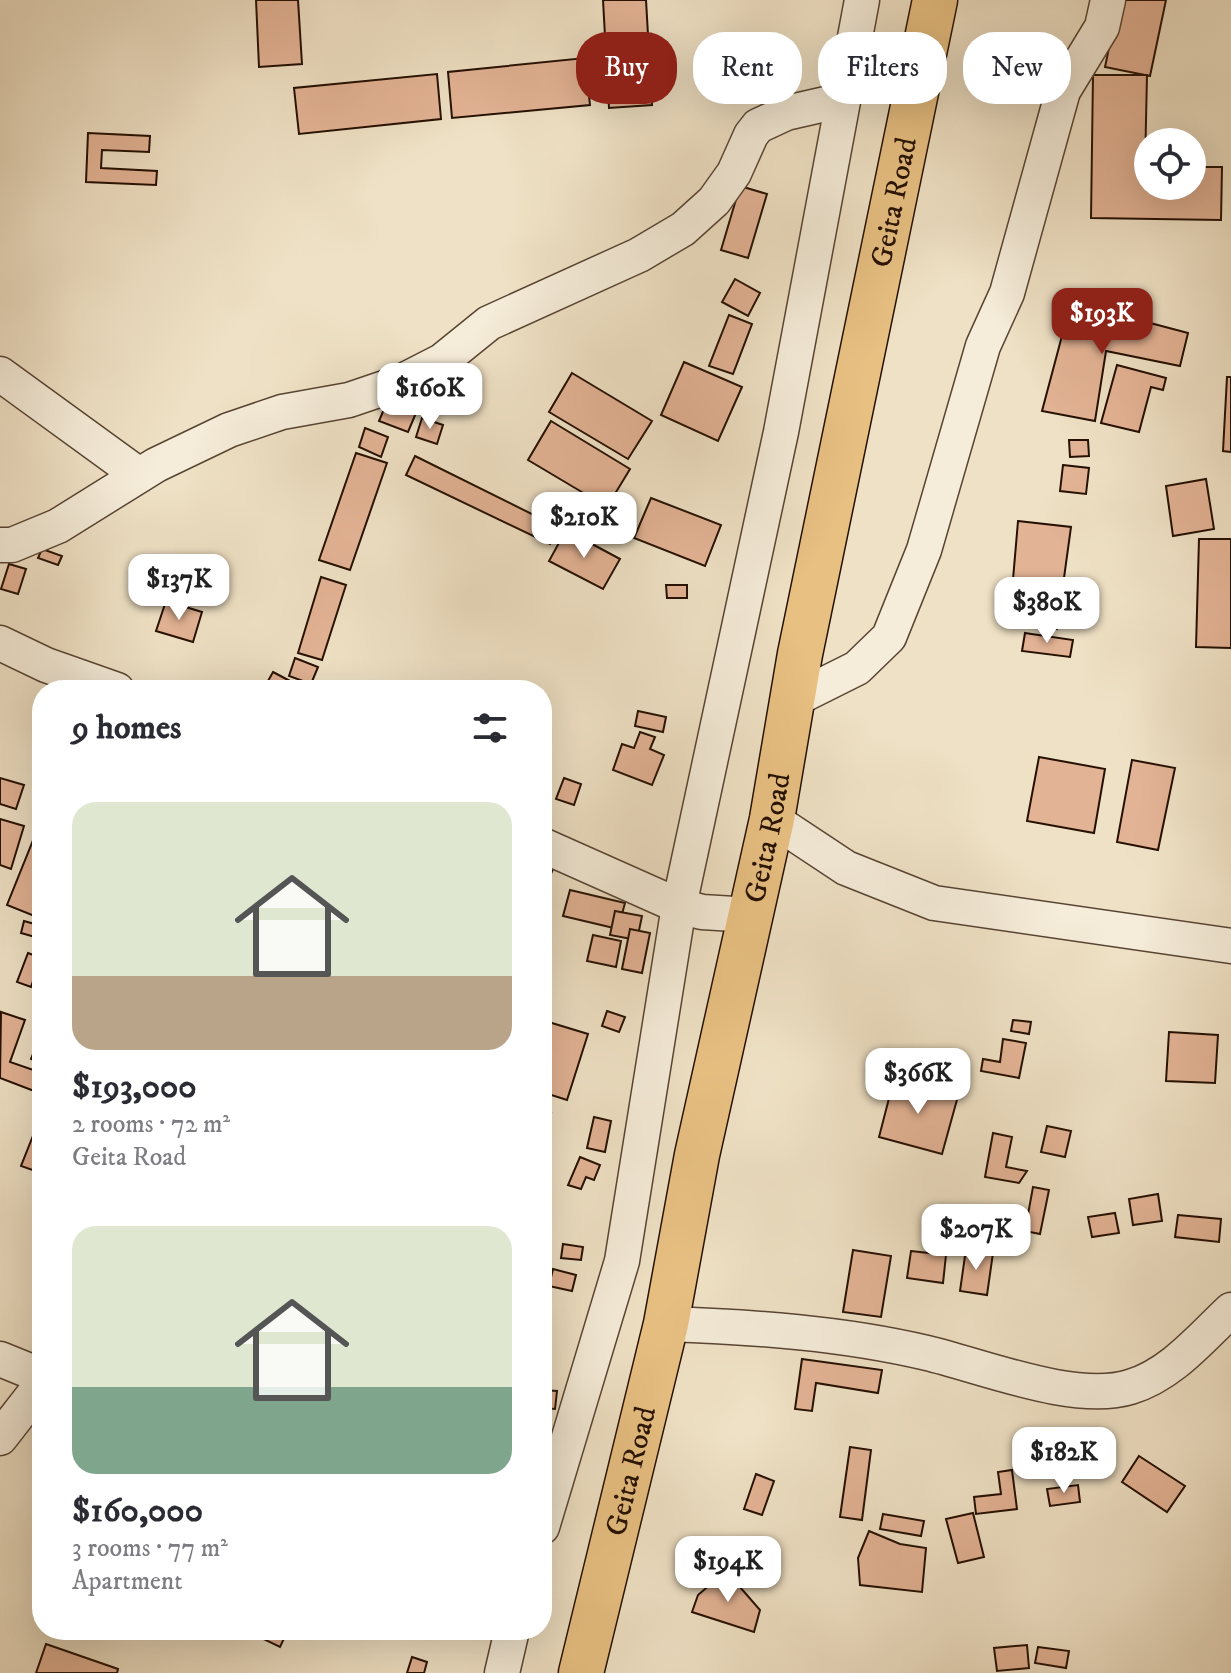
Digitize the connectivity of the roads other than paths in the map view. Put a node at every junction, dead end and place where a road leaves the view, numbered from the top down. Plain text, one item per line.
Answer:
1 (862, 0) edge
2 (935, 0) edge
3 (1108, 0) edge
4 (856, 32) edge
5 (825, 104) edge
6 (842, 104) edge
7 (0, 374) edge
8 (139, 475) junction
9 (0, 545) edge
10 (0, 643) edge
11 (89, 680) edge
12 (793, 700) junction
13 (772, 819) junction
14 (552, 849) edge
15 (679, 906) junction
16 (751, 915) junction
17 (1230, 949) edge
18 (1231, 1310) edge
19 (666, 1324) junction
20 (0, 1359) edge
21 (32, 1372) edge
22 (32, 1397) edge
23 (0, 1438) edge
24 (552, 1494) edge
25 (510, 1640) edge
26 (502, 1673) edge
27 (581, 1673) edge

1 - 4 street
2 - 12 highway, Geita Road
3 - 12 street
5 - 8 street
6 - 15 street
7 - 8 street
8 - 9 street
10 - 11 street
12 - 13 highway, Geita Road
13 - 16 highway, Geita Road
13 - 17 street
14 - 15 street
15 - 16 street
15 - 24 street
16 - 19 highway, Geita Road
18 - 19 street
19 - 27 highway, Geita Road
20 - 21 street
22 - 23 street
25 - 26 street

